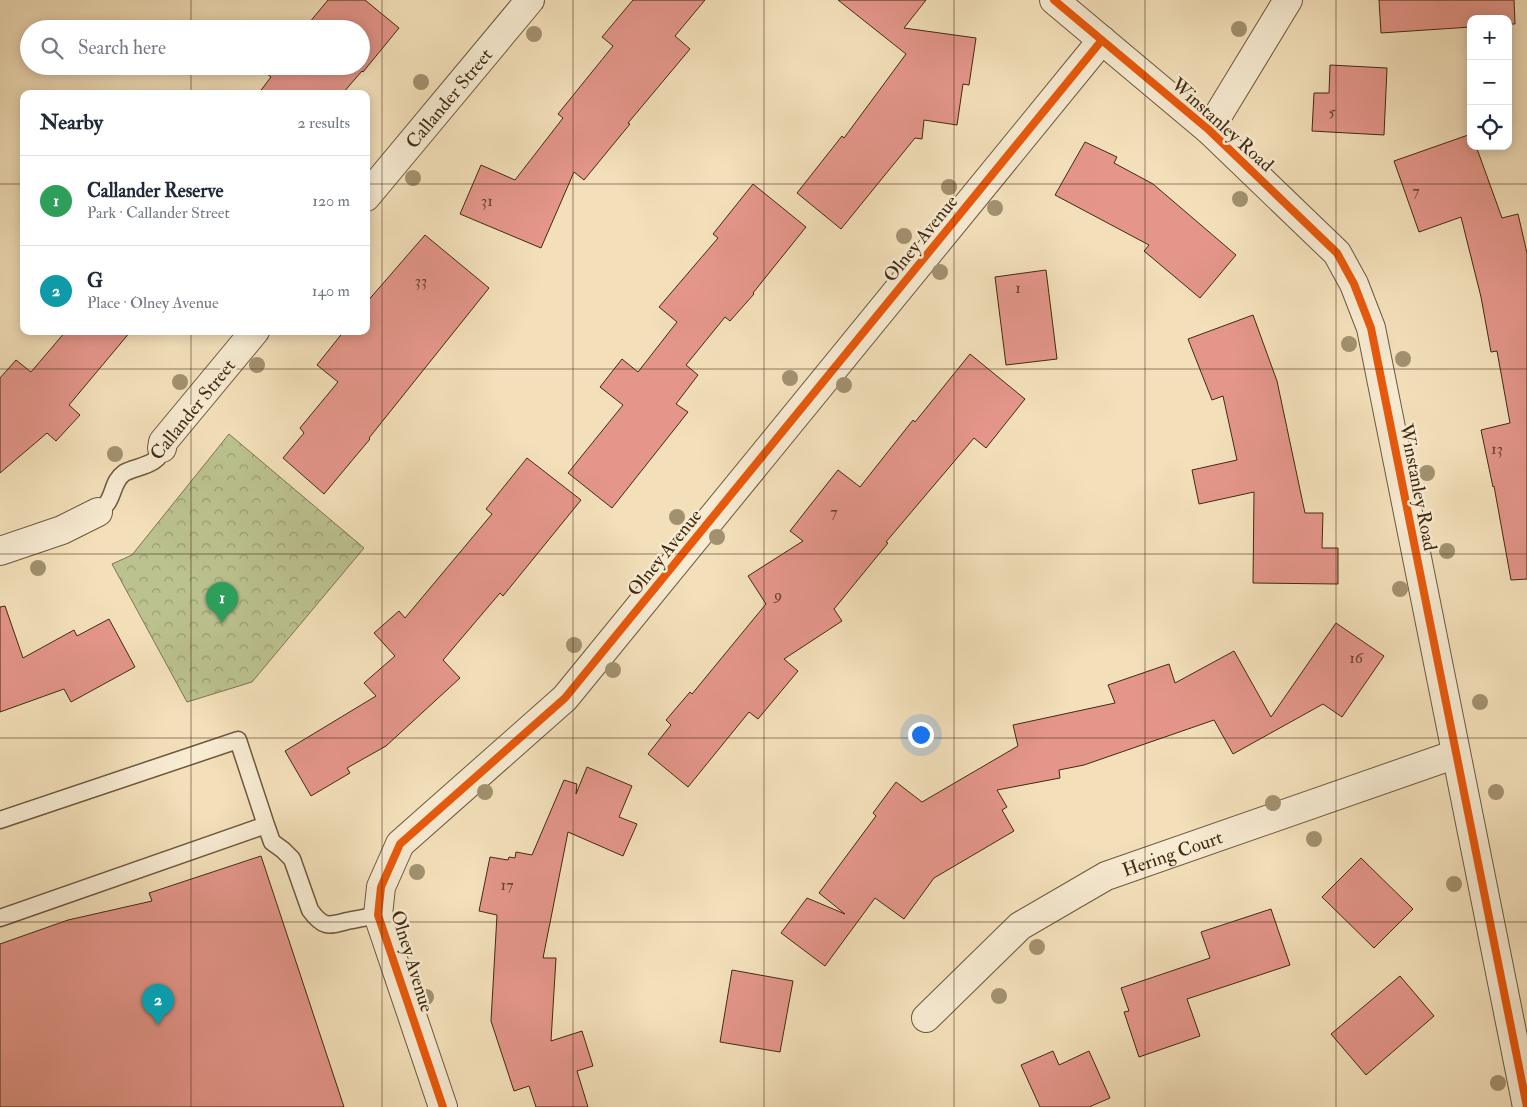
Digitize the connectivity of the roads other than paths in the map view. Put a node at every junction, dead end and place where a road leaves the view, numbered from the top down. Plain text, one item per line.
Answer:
1 (530, 0) edge
2 (1054, 0) edge
3 (1288, 0) edge
4 (1102, 40) junction
5 (1209, 130) junction
6 (370, 192) edge
7 (252, 335) edge
8 (162, 448) joint
9 (98, 512) joint
10 (0, 551) edge
11 (1456, 754) junction
12 (0, 820) edge
13 (266, 825) junction
14 (378, 914) junction
15 (0, 918) edge
16 (926, 1018) dead end
17 (443, 1107) edge
18 (1527, 1107) edge

1 - 6 street, Callander Street
2 - 4 street, Winstanley Road
3 - 5 street
4 - 5 street, Winstanley Road
4 - 14 street, Olney Avenue
5 - 11 street, Winstanley Road
7 - 8 street, Callander Street
8 - 9 lane, Callander Street
9 - 10 street, Callander Street
11 - 16 street, Hering Court
11 - 18 street, Winstanley Road
12 - 13 lane
13 - 14 lane
13 - 15 lane
14 - 17 street, Olney Avenue

